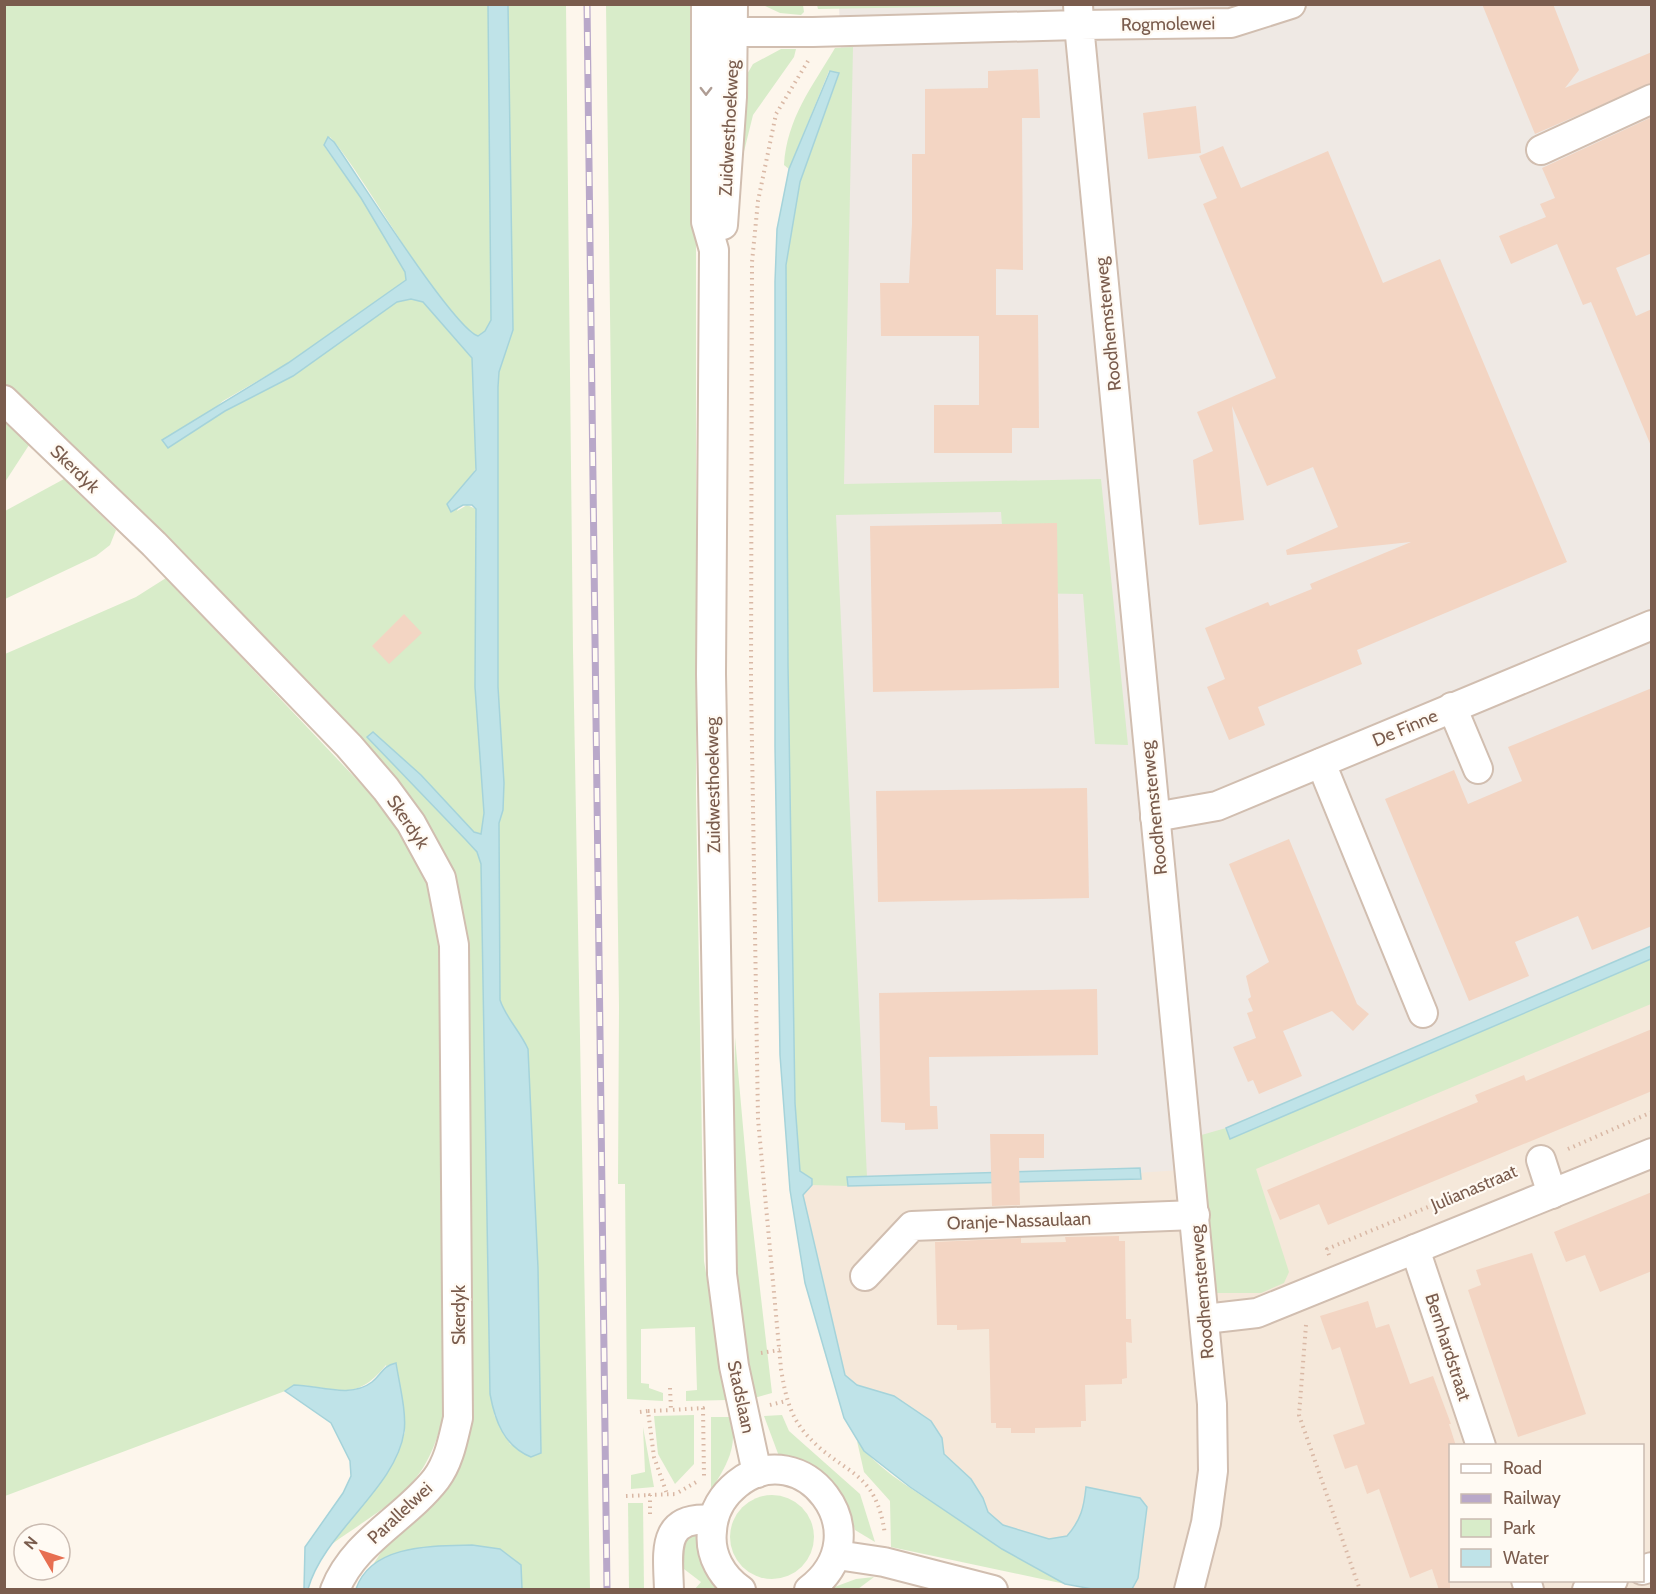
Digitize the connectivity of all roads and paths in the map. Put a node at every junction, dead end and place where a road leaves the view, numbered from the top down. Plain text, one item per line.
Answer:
1 (706, 4) edge
2 (1291, 4) edge
3 (1078, 15) edge
4 (724, 23) edge
5 (813, 32) junction
6 (1652, 99) edge
7 (1541, 150) dead end
8 (4, 400) edge
9 (1652, 625) edge
10 (1452, 707) junction
11 (1321, 763) junction
12 (1478, 769) dead end
13 (1155, 817) junction
14 (1423, 1013) dead end
15 (1652, 1112) edge
16 (1652, 1153) edge
17 (1541, 1160) junction
18 (1552, 1194) junction
19 (1195, 1215) junction
20 (1415, 1249) junction
21 (865, 1276) dead end
22 (1339, 1281) junction
23 (1298, 1298) junction
24 (1205, 1319) junction
25 (727, 1320) joint
26 (780, 1350) junction
27 (759, 1353) dead end
28 (670, 1388) dead end
29 (459, 1396) joint
30 (671, 1410) junction
31 (648, 1411) junction
32 (640, 1412) dead end
33 (1480, 1444) edge
34 (757, 1473) junction
35 (667, 1494) dead end
36 (650, 1495) dead end
37 (626, 1496) dead end
38 (713, 1521) junction
39 (683, 1524) junction
40 (837, 1555) junction
41 (884, 1562) junction
42 (1610, 1582) edge
43 (335, 1590) edge
44 (669, 1590) edge
45 (741, 1590) edge
46 (809, 1590) edge
47 (993, 1590) edge
48 (1189, 1590) edge
49 (1360, 1590) edge
50 (1587, 1590) edge

1 - 4 street, Zuidwesthoekweg
2 - 3 street, Rogmolewei
3 - 5 street
3 - 13 street, Roodhemsterweg
4 - 5 street
4 - 25 street, Zuidwesthoekweg
5 - 26 path
6 - 7 street
8 - 29 street, Skerdyk
9 - 10 street, De Finne
10 - 11 street, De Finne
10 - 12 street
11 - 13 street, De Finne
11 - 14 street
13 - 19 street, Roodhemsterweg
15 - 17 path, Julianastraat
16 - 18 street, Julianastraat
17 - 18 street
17 - 22 path, Julianastraat
18 - 20 street, Julianastraat
19 - 21 street, Oranje-Nassaulaan
19 - 24 street, Roodhemsterweg
20 - 22 street, Julianastraat
20 - 33 street, Bernhardstraat
22 - 23 street, Julianastraat
23 - 24 street, Julianastraat
23 - 49 path
24 - 48 street, Roodhemsterweg
25 - 34 street, Stadslaan
26 - 27 path
26 - 41 path
28 - 30 path
29 - 43 street, Parallelwei
30 - 31 path
30 - 39 path
31 - 32 path
31 - 35 path
34 - 38 street
34 - 40 street
36 - 37 path
38 - 39 street
38 - 45 street
39 - 44 street
40 - 41 street
40 - 46 street
41 - 47 street
42 - 50 street

